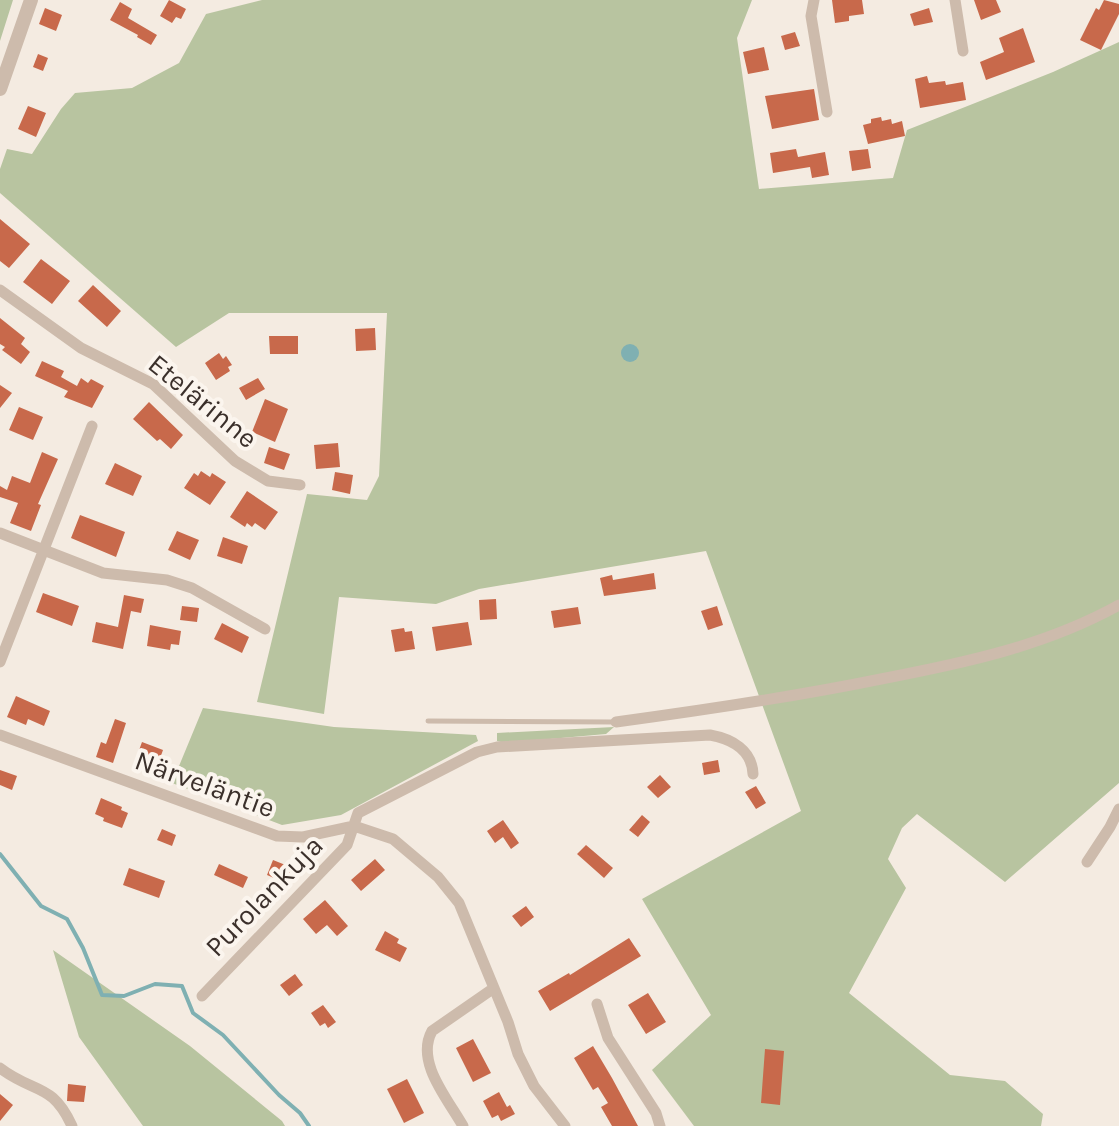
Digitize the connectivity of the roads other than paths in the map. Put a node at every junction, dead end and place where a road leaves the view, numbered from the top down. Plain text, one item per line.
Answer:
1 (31, 0) edge
2 (814, 0) edge
3 (955, 0) edge
4 (963, 51) dead end
5 (0, 89) edge
6 (827, 112) dead end
7 (0, 290) edge
8 (92, 426) dead end
9 (300, 485) dead end
10 (0, 533) edge
11 (42, 550) junction
12 (1119, 605) edge
13 (265, 629) dead end
14 (0, 662) edge
15 (428, 721) dead end
16 (616, 722) joint
17 (0, 735) edge
18 (753, 774) dead end
19 (1119, 809) edge
20 (354, 826) junction
21 (1087, 862) dead end
22 (494, 988) junction
23 (202, 996) dead end
24 (597, 1004) dead end
25 (0, 1068) edge
26 (72, 1126) edge
27 (463, 1126) edge
28 (565, 1126) edge
29 (660, 1126) edge

1 - 5 street
2 - 6 street
3 - 4 street
7 - 9 street, Etelärinne
8 - 11 street
10 - 11 street
11 - 13 street
11 - 14 street
12 - 16 street
15 - 16 lane
17 - 20 street, Närveläntie
18 - 20 street, Purolankuja
19 - 21 street
20 - 22 street
20 - 23 street, Purolankuja
22 - 27 street
22 - 28 street
24 - 29 street
25 - 26 street

